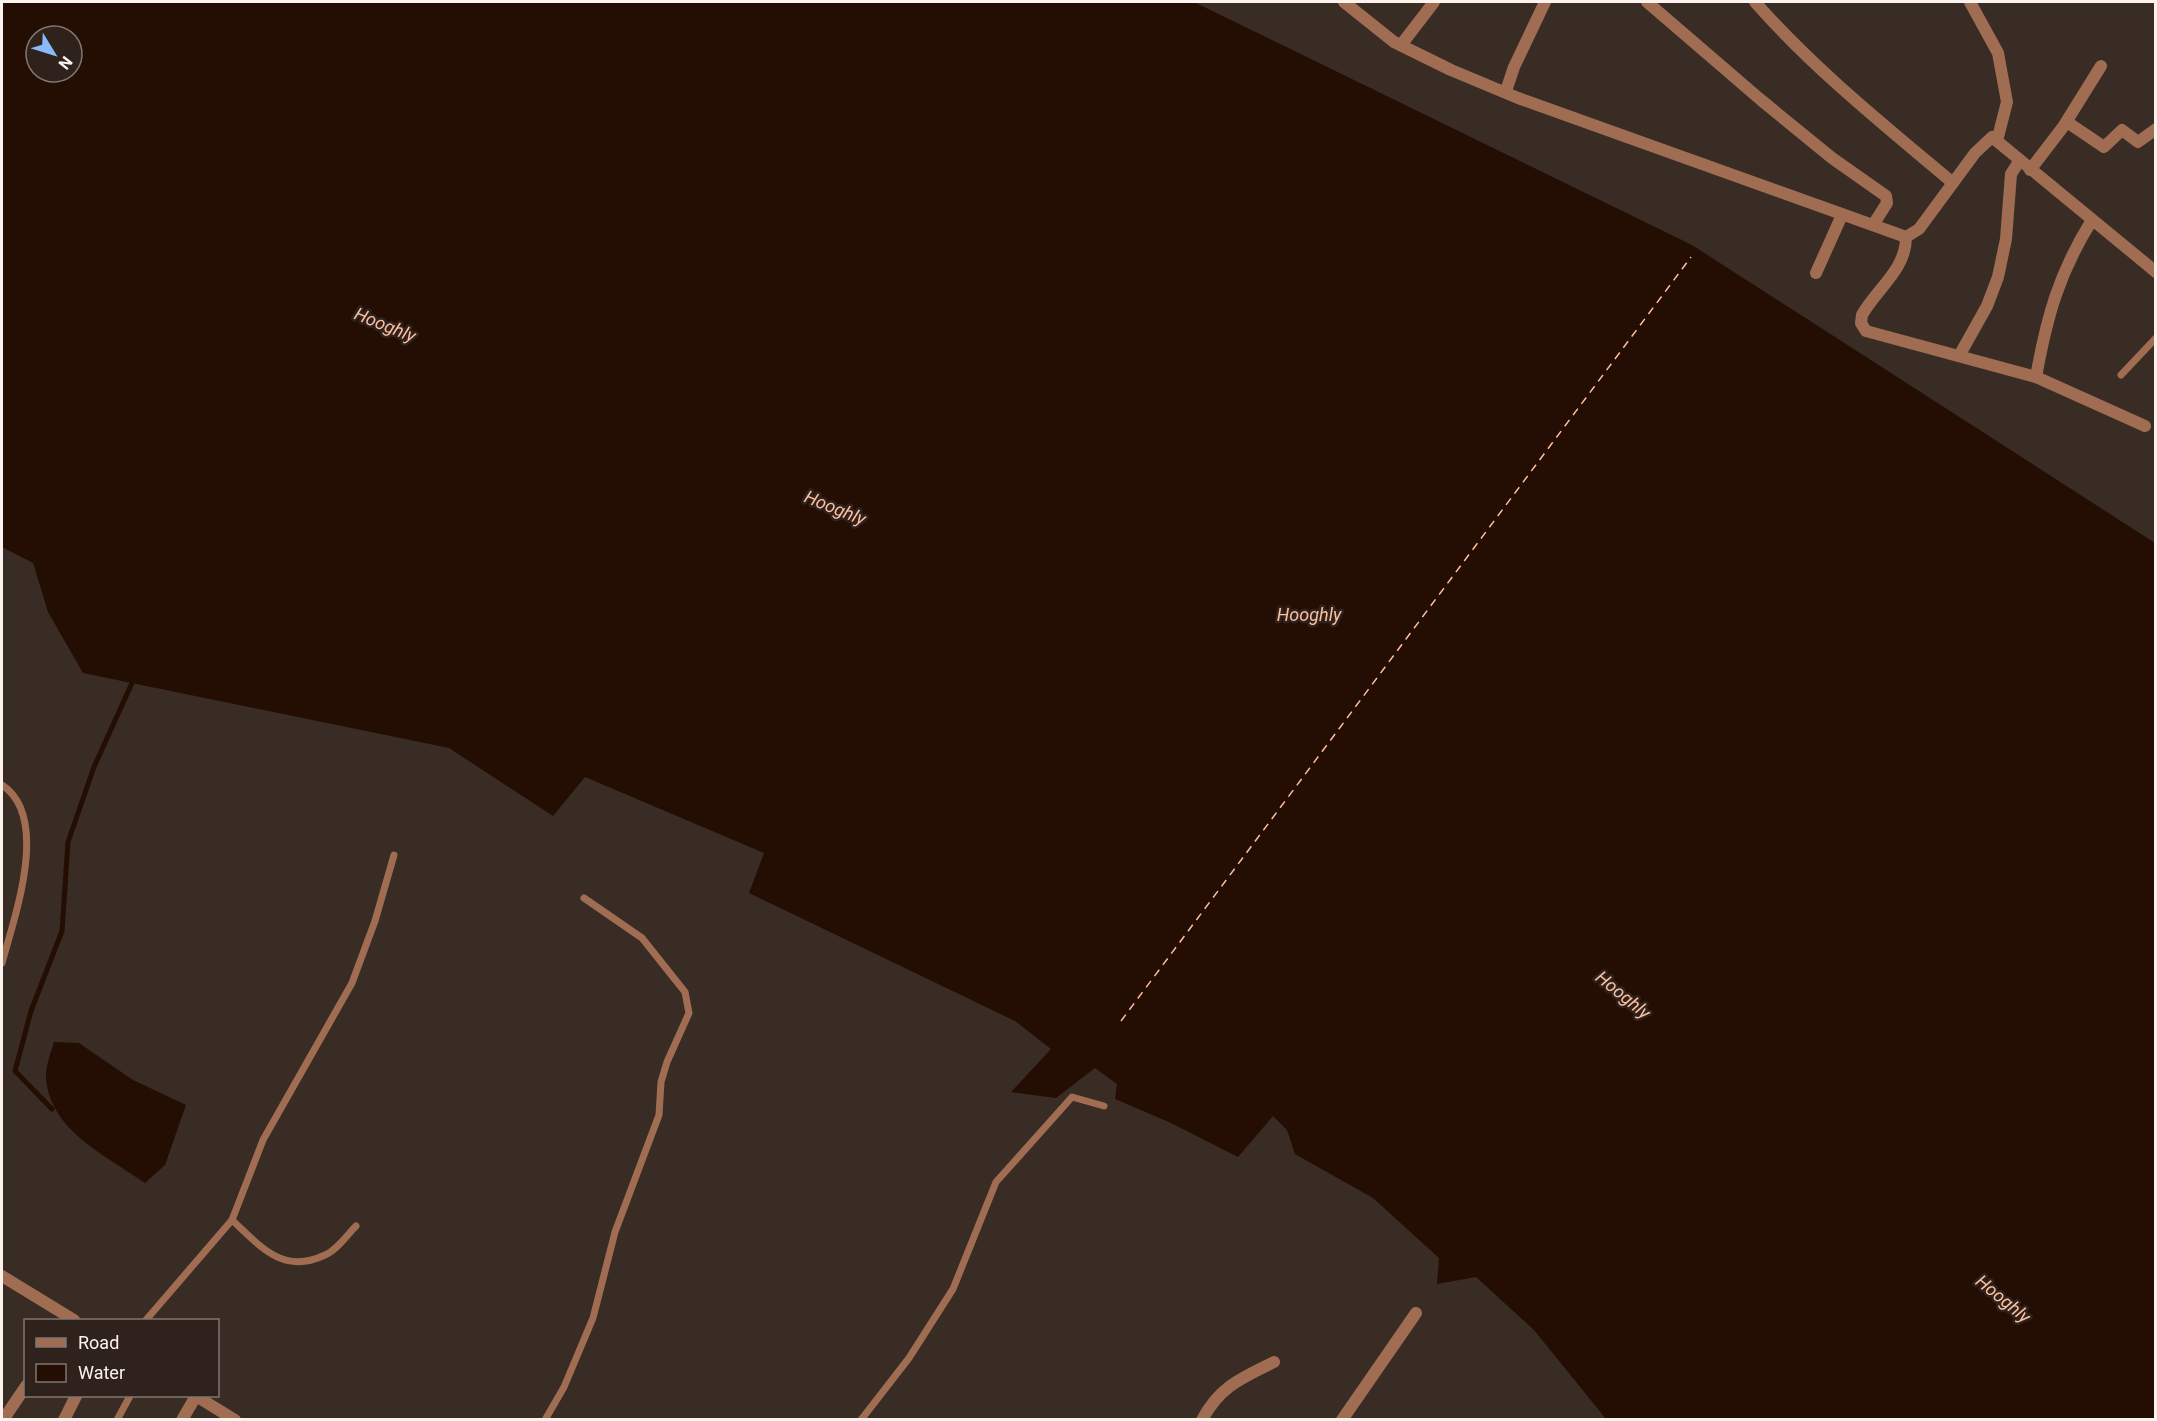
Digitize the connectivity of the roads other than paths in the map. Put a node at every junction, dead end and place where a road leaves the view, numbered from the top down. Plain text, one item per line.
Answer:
1 (1345, 2) edge
2 (1434, 2) edge
3 (1545, 2) edge
4 (1647, 2) edge
5 (1755, 2) edge
6 (1970, 2) edge
7 (1401, 45) junction
8 (2101, 66) dead end
9 (1506, 91) junction
10 (2067, 122) junction
11 (2153, 136) edge
12 (1997, 141) junction
13 (2020, 160) junction
14 (2030, 170) junction
15 (1953, 183) junction
16 (1842, 214) junction
17 (2092, 220) junction
18 (1873, 225) junction
19 (1906, 237) junction
20 (2156, 272) edge
21 (1816, 273) dead end
22 (2156, 338) edge
23 (1959, 356) junction
24 (2121, 375) dead end
25 (2036, 377) junction
26 (2145, 426) dead end
27 (2, 784) edge
28 (394, 855) dead end
29 (584, 897) dead end
30 (2, 963) edge
31 (1104, 1106) dead end
32 (232, 1221) junction
33 (357, 1226) dead end
34 (2, 1276) edge
35 (1416, 1313) dead end
36 (70, 1319) edge
37 (147, 1319) edge
38 (1274, 1362) dead end
39 (24, 1389) edge
40 (75, 1397) edge
41 (129, 1397) edge
42 (195, 1397) edge
43 (199, 1397) edge
44 (2, 1419) edge
45 (64, 1419) edge
46 (117, 1419) edge
47 (182, 1419) edge
48 (235, 1419) edge
49 (545, 1419) edge
50 (861, 1419) edge
51 (1202, 1419) edge
52 (1342, 1419) edge

1 - 7 street
2 - 7 street
3 - 9 street
4 - 18 street
5 - 15 street
6 - 12 street
7 - 9 street
8 - 10 street
9 - 16 street
10 - 11 street
10 - 14 street
12 - 13 street
12 - 15 street
13 - 14 street
13 - 23 street
14 - 17 street
15 - 19 street
16 - 18 street
16 - 21 street
17 - 20 street
17 - 25 street
18 - 19 street
19 - 23 street
22 - 24 lane
23 - 25 street
25 - 26 street
27 - 30 lane
28 - 32 lane
29 - 49 lane
31 - 50 lane
32 - 33 lane
32 - 37 lane
34 - 36 street
35 - 52 street
38 - 51 street
39 - 44 street
40 - 45 street
41 - 46 lane
42 - 47 street
43 - 48 street

